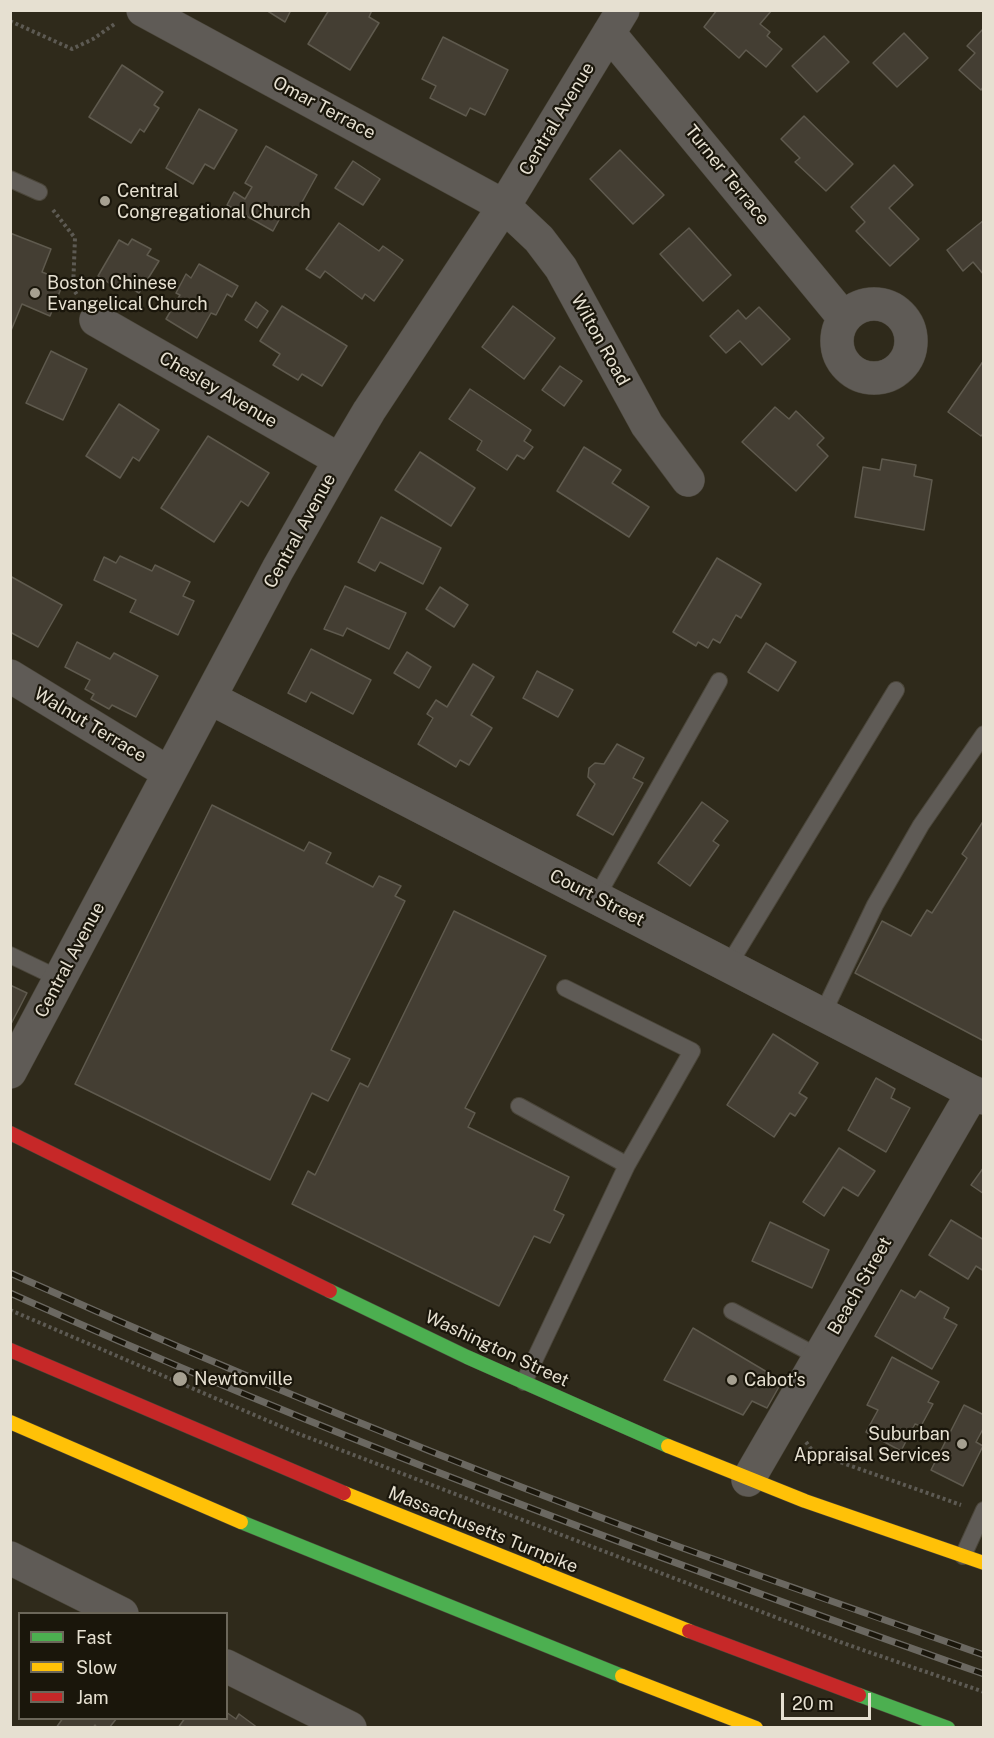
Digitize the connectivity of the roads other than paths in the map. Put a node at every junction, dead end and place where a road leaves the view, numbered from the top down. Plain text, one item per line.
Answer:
1 (130, 16) edge
2 (614, 18) edge
3 (10, 179) edge
4 (39, 192) road end
5 (504, 206) junction
6 (844, 318) dead end
7 (96, 320) road end
8 (340, 459) junction
9 (688, 480) dead end
10 (10, 676) edge
11 (719, 681) dead end
12 (897, 690) dead end
13 (210, 698) junction
14 (984, 734) edge
15 (169, 773) junction
16 (596, 897) junction
17 (10, 955) edge
18 (728, 966) junction
19 (60, 979) junction
20 (565, 988) dead end
21 (822, 1015) junction
22 (10, 1072) edge
23 (978, 1095) edge
24 (519, 1106) dead end
25 (10, 1133) edge
26 (627, 1165) junction
27 (732, 1311) dead end
28 (10, 1350) edge
29 (819, 1357) junction
30 (524, 1382) junction
31 (10, 1422) edge
32 (748, 1480) junction
33 (976, 1509) edge
34 (963, 1556) junction
35 (10, 1558) edge
36 (984, 1563) edge
37 (118, 1612) edge
38 (228, 1667) edge
39 (350, 1728) edge
40 (756, 1728) edge
41 (948, 1728) edge

1 - 5 street, Omar Terrace
2 - 5 street, Central Avenue
2 - 6 street, Turner Terrace
3 - 4 lane
5 - 8 street, Central Avenue
5 - 9 street, Wilton Road
7 - 8 street, Chesley Avenue
8 - 13 street, Central Avenue
10 - 15 street, Walnut Terrace
11 - 16 lane
12 - 18 lane
13 - 15 street, Central Avenue
13 - 16 street, Court Street
14 - 21 lane
15 - 19 street, Central Avenue
16 - 18 street, Court Street
17 - 19 lane
18 - 21 street, Court Street
19 - 22 street, Central Avenue
20 - 26 lane
21 - 23 street, Court Street
23 - 29 street, Beach Street
24 - 26 lane
25 - 30 main road, Washington Street
26 - 30 lane
27 - 29 lane
28 - 41 main road, Massachusetts Turnpike
29 - 32 street, Beach Street
30 - 32 main road, Washington Street
31 - 40 main road
32 - 34 main road, Washington Street
33 - 34 lane
34 - 36 main road, Washington Street
35 - 37 street
38 - 39 street

